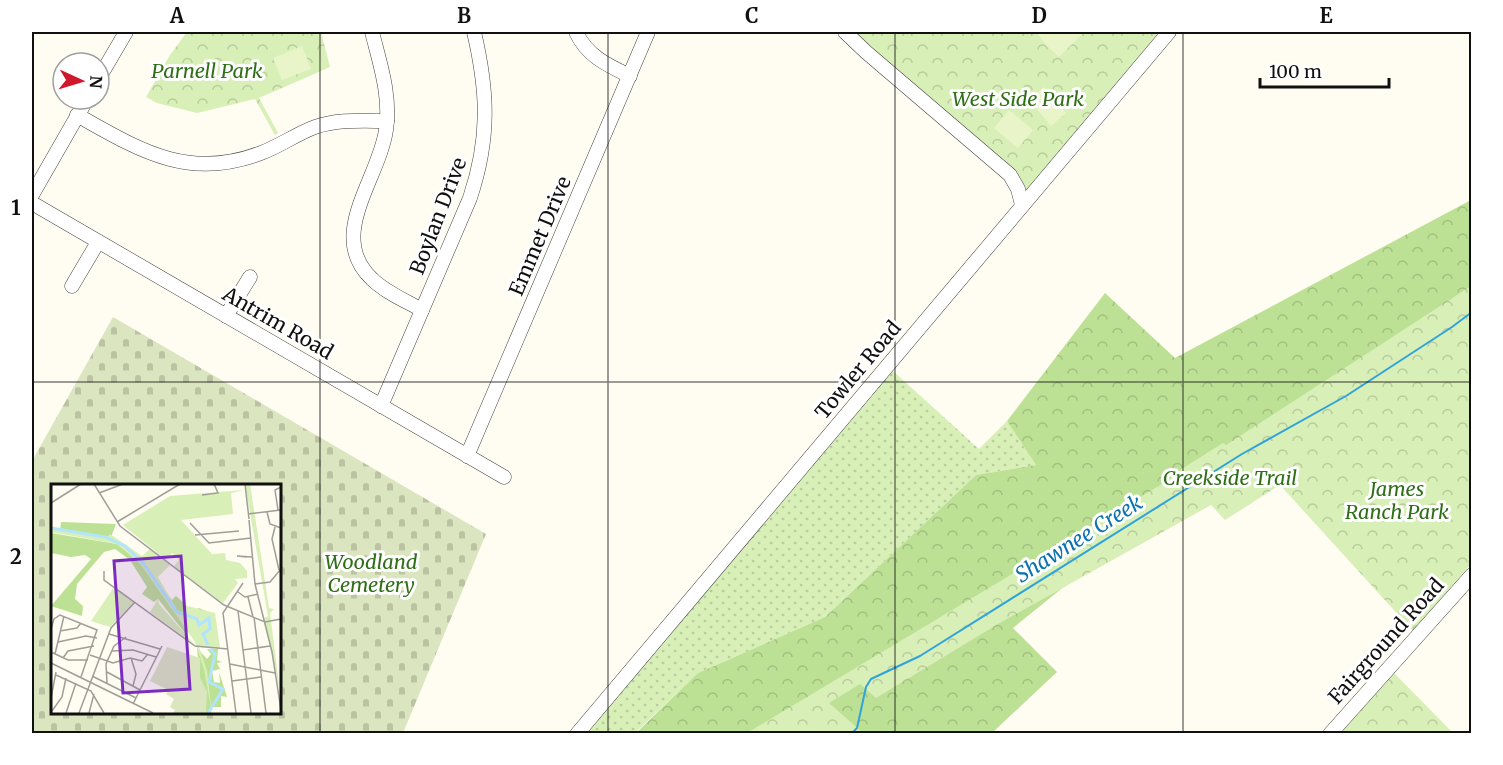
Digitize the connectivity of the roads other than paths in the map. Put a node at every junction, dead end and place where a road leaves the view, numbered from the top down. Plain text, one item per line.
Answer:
1 (126, 32) edge
2 (372, 32) edge
3 (474, 32) edge
4 (576, 32) edge
5 (648, 32) edge
6 (845, 32) edge
7 (1169, 32) edge
8 (111, 58) edge
9 (630, 76) junction
10 (80, 111) edge
11 (77, 115) junction
12 (387, 121) junction
13 (32, 195) edge
14 (32, 203) edge
15 (1022, 205) junction
16 (98, 242) junction
17 (250, 277) dead end
18 (72, 286) dead end
19 (422, 310) junction
20 (226, 316) junction
21 (381, 406) junction
22 (467, 456) junction
23 (504, 477) dead end
24 (1472, 575) edge
25 (578, 734) edge
26 (1330, 734) edge

1 - 8 street
2 - 12 street
3 - 19 street, Boylan Drive
4 - 9 street
5 - 9 street, Emmet Drive
6 - 15 street
7 - 15 street, Towler Road
9 - 22 street, Emmet Drive
10 - 11 street
11 - 12 street
11 - 13 street
12 - 19 street
14 - 16 street, Antrim Road
15 - 25 street, Towler Road
16 - 18 street
16 - 20 street, Antrim Road
17 - 20 street
19 - 21 street, Boylan Drive
20 - 21 street, Antrim Road
21 - 22 street, Antrim Road
22 - 23 street, Antrim Road
24 - 26 street, Fairground Road

